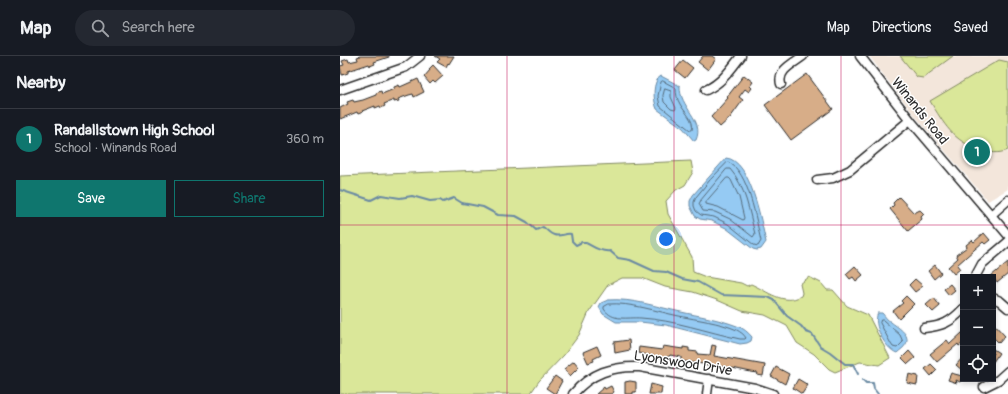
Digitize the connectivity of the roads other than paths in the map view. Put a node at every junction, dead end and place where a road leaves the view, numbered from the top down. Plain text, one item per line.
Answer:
1 (420, 56) edge
2 (741, 56) edge
3 (803, 56) edge
4 (860, 56) edge
5 (781, 84) dead end
6 (340, 90) edge
7 (706, 90) dead end
8 (910, 120) junction
9 (817, 180) dead end
10 (1008, 200) edge
11 (991, 215) junction
12 (1008, 235) edge
13 (1008, 242) edge
14 (977, 274) edge
15 (996, 299) edge
16 (1008, 308) edge
17 (962, 310) edge
18 (924, 328) dead end
19 (1008, 371) edge
20 (709, 379) junction
21 (984, 387) dead end
22 (573, 394) edge
23 (707, 394) edge
24 (773, 394) edge

1 - 6 street
2 - 7 street
3 - 5 street
4 - 8 street, Winands Road
8 - 9 street
8 - 11 street, Winands Road
10 - 11 street
11 - 12 street, Winands Road
13 - 14 street
15 - 16 street
17 - 18 street
19 - 21 street
20 - 22 street, Lyonswood Drive
20 - 23 street
20 - 24 street, Lyonswood Drive

